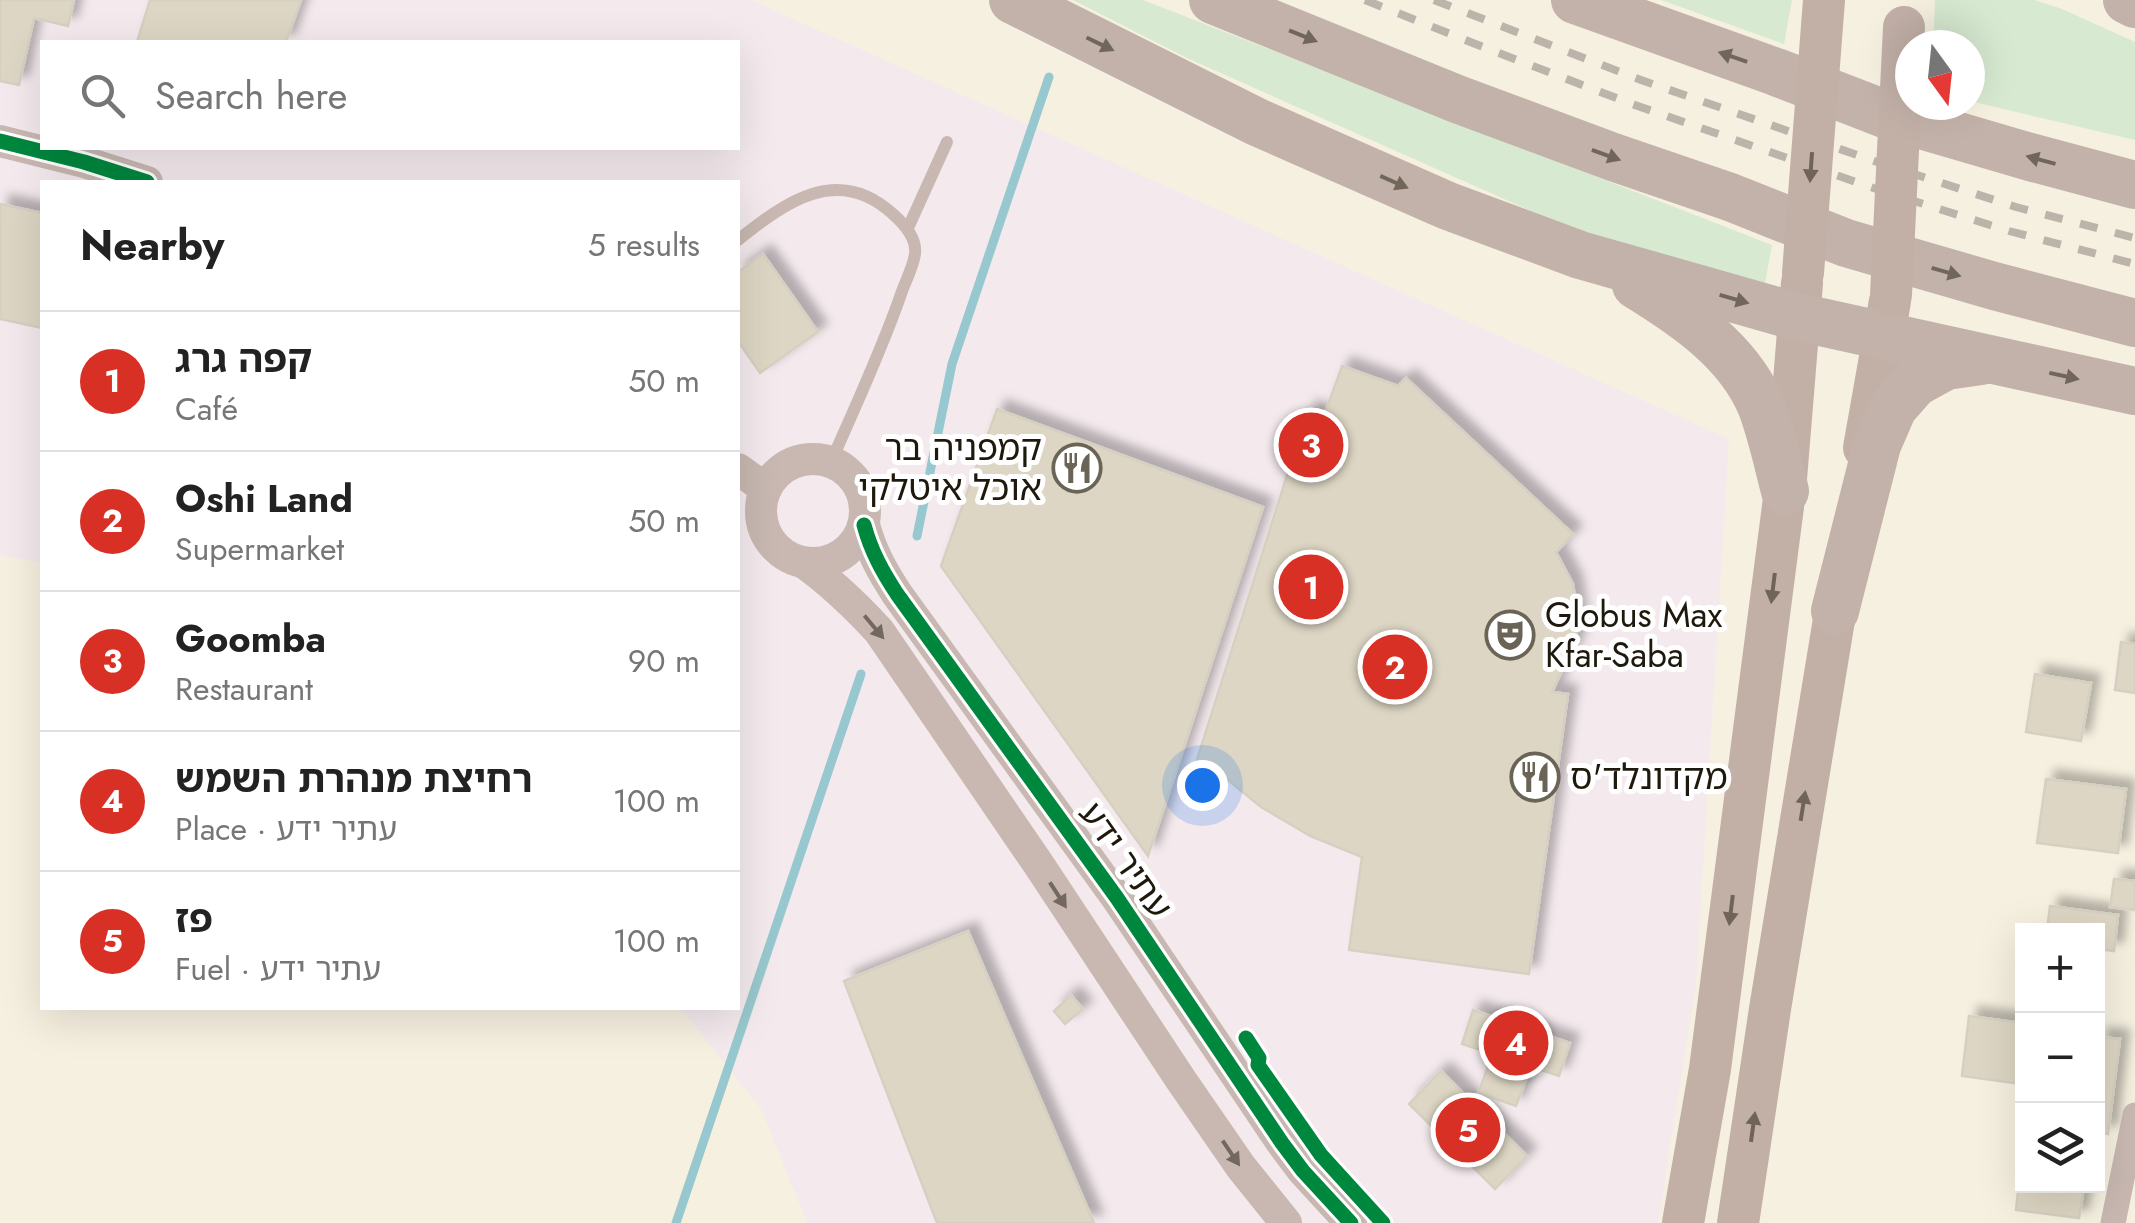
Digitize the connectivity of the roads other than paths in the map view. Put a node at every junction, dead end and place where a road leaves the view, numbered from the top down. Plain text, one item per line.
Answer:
1 (1012, 0) edge
2 (1213, 0) edge
3 (1575, 0) edge
4 (1824, 0) edge
5 (2127, 0) edge
6 (2135, 4) edge
7 (1905, 14) edge
8 (0, 141) edge
9 (946, 142) dead end
10 (141, 180) edge
11 (2135, 185) edge
12 (908, 228) junction
13 (740, 238) edge
14 (1580, 255) junction
15 (1800, 295) junction
16 (1888, 315) junction
17 (2135, 324) edge
18 (1989, 360) junction
19 (2135, 391) edge
20 (831, 462) junction
21 (740, 470) edge
22 (766, 489) junction
23 (1786, 491) junction
24 (864, 525) junction
25 (803, 562) junction
26 (1835, 611) junction
27 (2135, 1115) edge
28 (1286, 1223) edge
29 (1351, 1223) edge
30 (1683, 1223) edge
31 (1738, 1223) edge
32 (2113, 1223) edge

1 -> 14 highway
2 -> 17 highway
11 -> 3 highway
4 -> 15 highway, bridge
5 - 6 highway
7 - 16 highway, bridge
8 - 10 street
9 - 12 lane
12 - 13 lane
12 - 20 lane
14 -> 15 highway
14 - 23 highway
15 - 16 highway
15 - 23 highway
16 - 18 highway
16 - 26 highway
18 -> 19 highway
18 - 26 highway
20 - 22 street
20 - 24 street
21 - 22 street
22 - 25 street
23 -> 30 highway
24 - 25 street
24 - 29 street, עתיר ידע
25 -> 28 street
31 -> 26 highway
27 - 32 street

